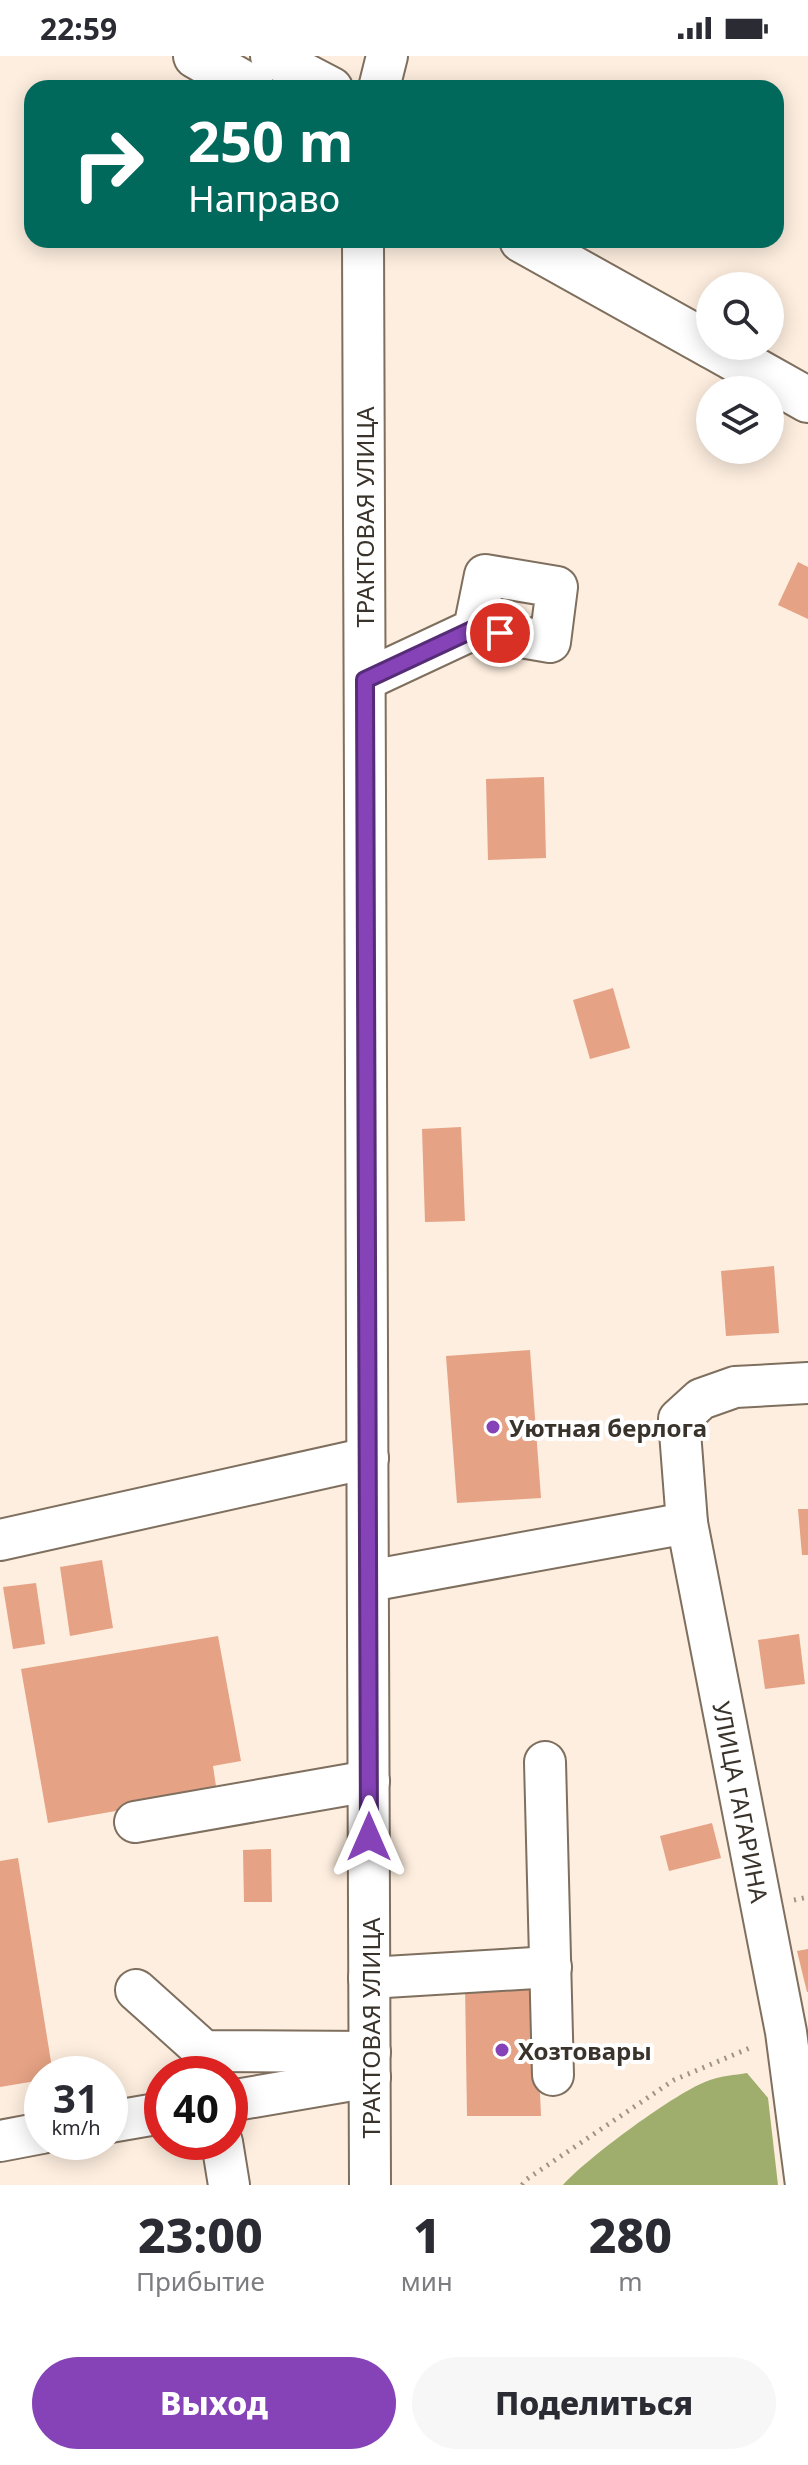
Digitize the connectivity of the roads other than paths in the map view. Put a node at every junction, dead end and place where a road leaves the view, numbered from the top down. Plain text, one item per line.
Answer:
1 (196, 56) edge
2 (271, 56) edge
3 (387, 56) edge
4 (238, 80) edge
5 (317, 80) edge
6 (381, 80) edge
7 (363, 248) edge
8 (536, 248) edge
9 (696, 338) edge
10 (736, 360) edge
11 (808, 400) edge
12 (474, 629) dead end
13 (365, 680) junction
14 (808, 1383) edge
15 (368, 1458) junction
16 (687, 1523) junction
17 (0, 1540) edge
18 (369, 1581) junction
19 (545, 1762) dead end
20 (369, 1781) junction
21 (135, 1822) dead end
22 (551, 1967) junction
23 (369, 1978) junction
24 (136, 1990) dead end
25 (370, 2064) junction
26 (553, 2075) dead end
27 (248, 2096) edge
28 (24, 2136) edge
29 (0, 2141) edge
30 (225, 2160) edge
31 (229, 2185) edge
32 (370, 2185) edge
33 (806, 2185) edge

1 - 4 main road
2 - 5 street
3 - 6 street
7 - 13 street, ТРАКТОВАЯ УЛИЦА
8 - 9 main road
10 - 11 main road
12 - 13 street
13 - 15 street, ТРАКТОВАЯ УЛИЦА
14 - 16 street, УЛИЦА ГАГАРИНА
15 - 17 street
15 - 18 street, ТРАКТОВАЯ УЛИЦА
16 - 18 street
16 - 33 street, УЛИЦА ГАГАРИНА
18 - 20 street, ТРАКТОВАЯ УЛИЦА
19 - 22 street
20 - 21 street
20 - 23 street, ТРАКТОВАЯ УЛИЦА
22 - 23 street
22 - 26 street
23 - 25 street, ТРАКТОВАЯ УЛИЦА
24 - 25 street
25 - 27 street
25 - 32 street, ТРАКТОВАЯ УЛИЦА
28 - 29 street
30 - 31 street

